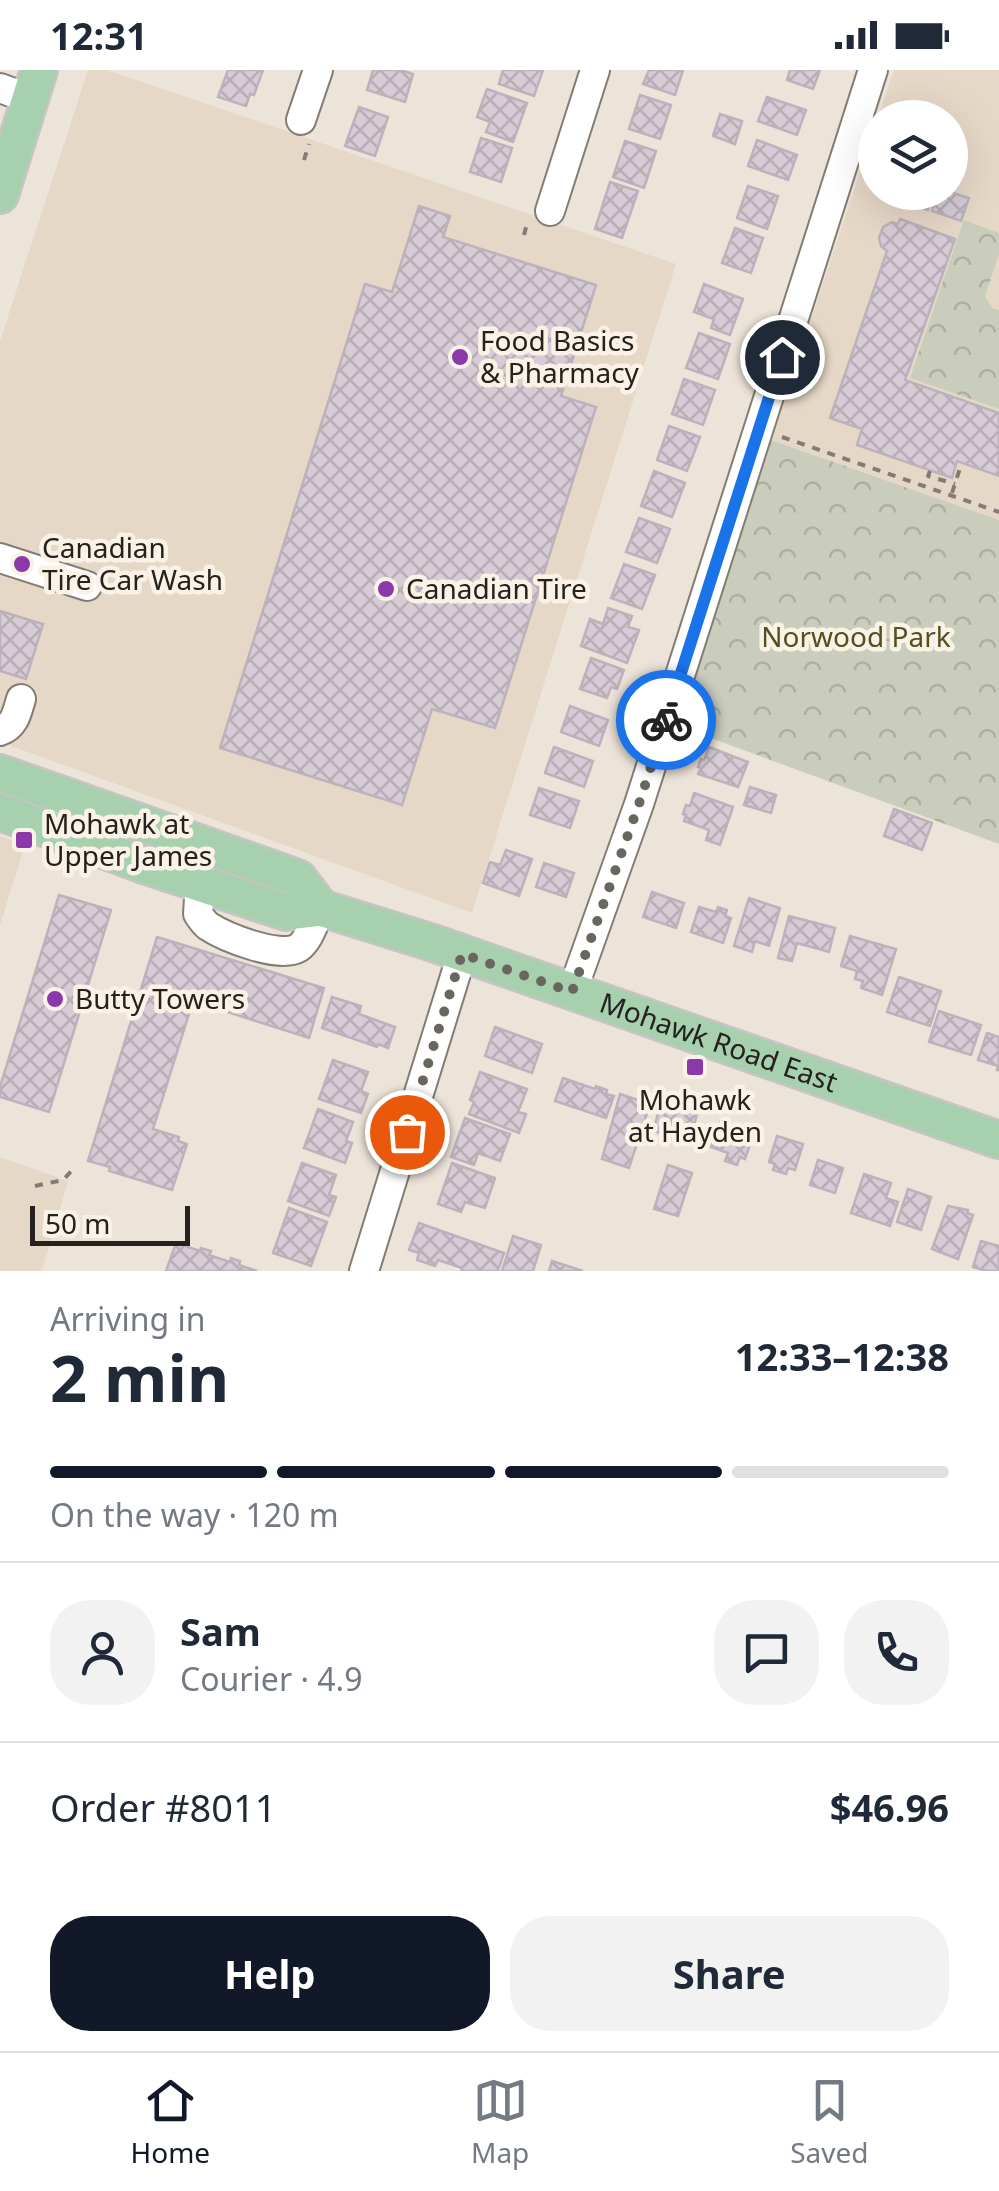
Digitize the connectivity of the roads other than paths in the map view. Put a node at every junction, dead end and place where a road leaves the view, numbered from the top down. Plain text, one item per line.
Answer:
1 (318, 70) edge
2 (595, 70) edge
3 (874, 70) edge
4 (23, 86) edge
5 (306, 130) road end
6 (0, 195) edge
7 (550, 211) dead end
8 (0, 558) edge
9 (86, 586) dead end
10 (20, 699) dead end
11 (0, 731) edge
12 (0, 772) edge
13 (0, 812) edge
14 (321, 908) junction
15 (462, 954) junction
16 (572, 992) junction
17 (999, 1140) edge
18 (364, 1271) edge

1 - 5 street
2 - 7 street
3 - 16 street
4 - 6 main road
8 - 9 street
10 - 11 street
12 - 14 main road, Mohawk Road East
13 - 14 main road, Mohawk Road East
14 - 15 main road, Mohawk Road East
15 - 16 main road, Mohawk Road East
15 - 18 street
16 - 17 main road, Mohawk Road East

